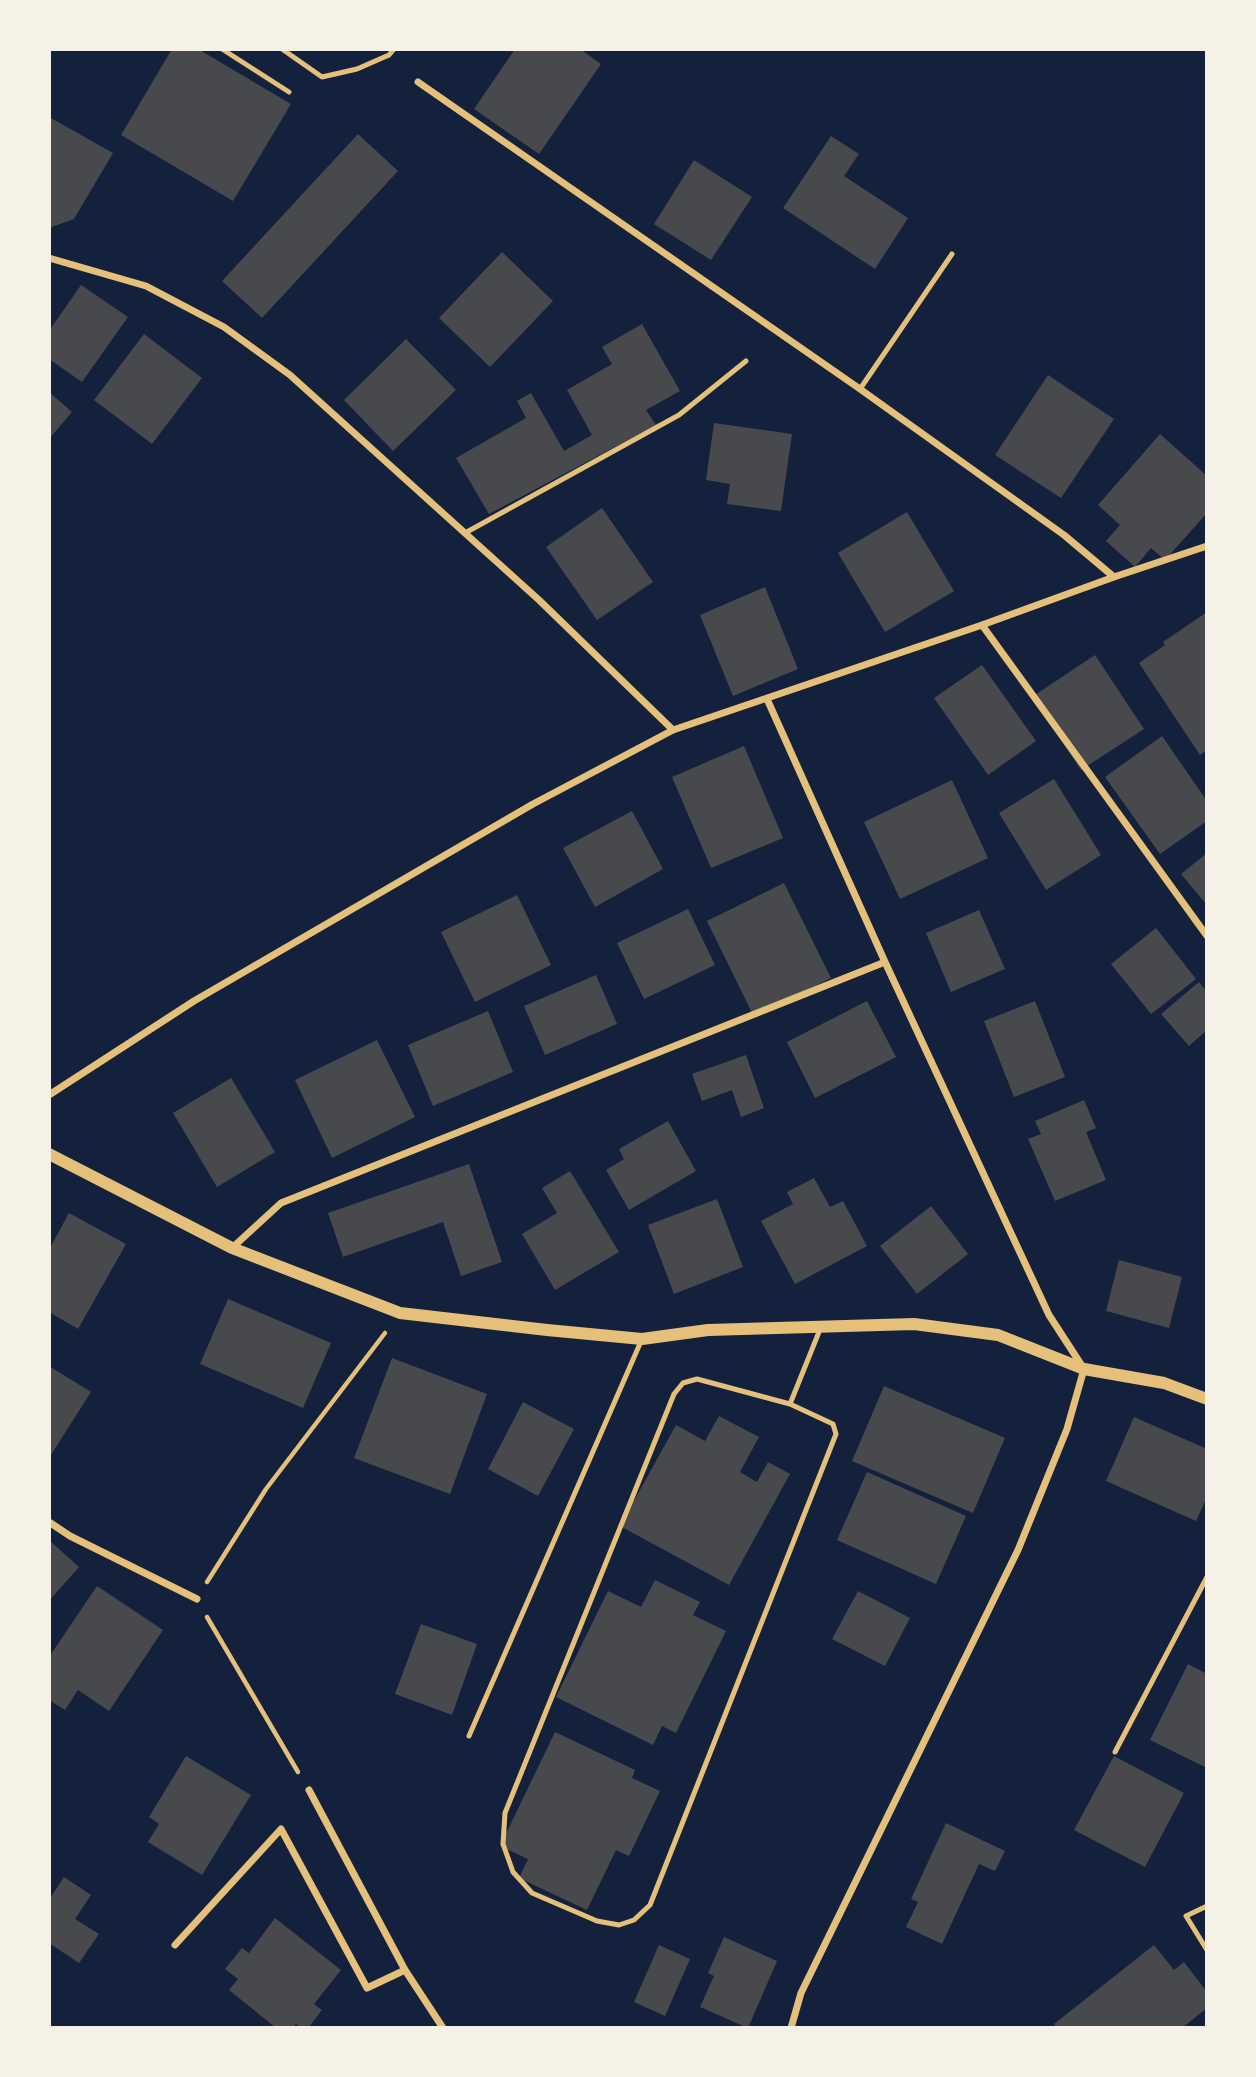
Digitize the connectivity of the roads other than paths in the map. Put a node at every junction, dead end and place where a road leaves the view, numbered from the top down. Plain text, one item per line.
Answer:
1 (222, 49) edge
2 (282, 49) edge
3 (394, 49) edge
4 (418, 82) dead end
5 (289, 92) dead end
6 (952, 254) dead end
7 (49, 258) edge
8 (746, 361) dead end
9 (860, 389) junction
10 (466, 533) junction
11 (1207, 545) edge
12 (1114, 577) junction
13 (982, 625) junction
14 (767, 699) junction
15 (673, 730) junction
16 (1207, 936) edge
17 (886, 962) junction
18 (49, 1095) edge
19 (49, 1154) edge
20 (233, 1248) junction
21 (821, 1327) junction
22 (642, 1339) junction
23 (1084, 1369) junction
24 (1207, 1399) edge
25 (790, 1404) junction
26 (49, 1522) edge
27 (1207, 1577) edge
28 (197, 1599) road end
29 (469, 1736) dead end
30 (1115, 1752) dead end
31 (309, 1790) road end
32 (1207, 1906) edge
33 (175, 1945) dead end
34 (1207, 1950) edge
35 (405, 1969) junction
36 (443, 2028) edge
37 (791, 2028) edge

1 - 5 lane
2 - 3 lane
4 - 9 street
6 - 9 lane
7 - 10 street
8 - 10 lane
9 - 12 street
10 - 15 street
11 - 12 street
12 - 13 street
13 - 14 street
13 - 16 street
14 - 15 street
14 - 17 street
15 - 18 street
17 - 20 street
17 - 23 street
19 - 20 street
20 - 22 street
21 - 22 street
21 - 23 street
21 - 25 lane
22 - 29 lane
23 - 24 street
23 - 37 street
25 - 25 lane
26 - 28 street
27 - 30 lane
31 - 35 street
32 - 34 lane
33 - 35 street
35 - 36 street

